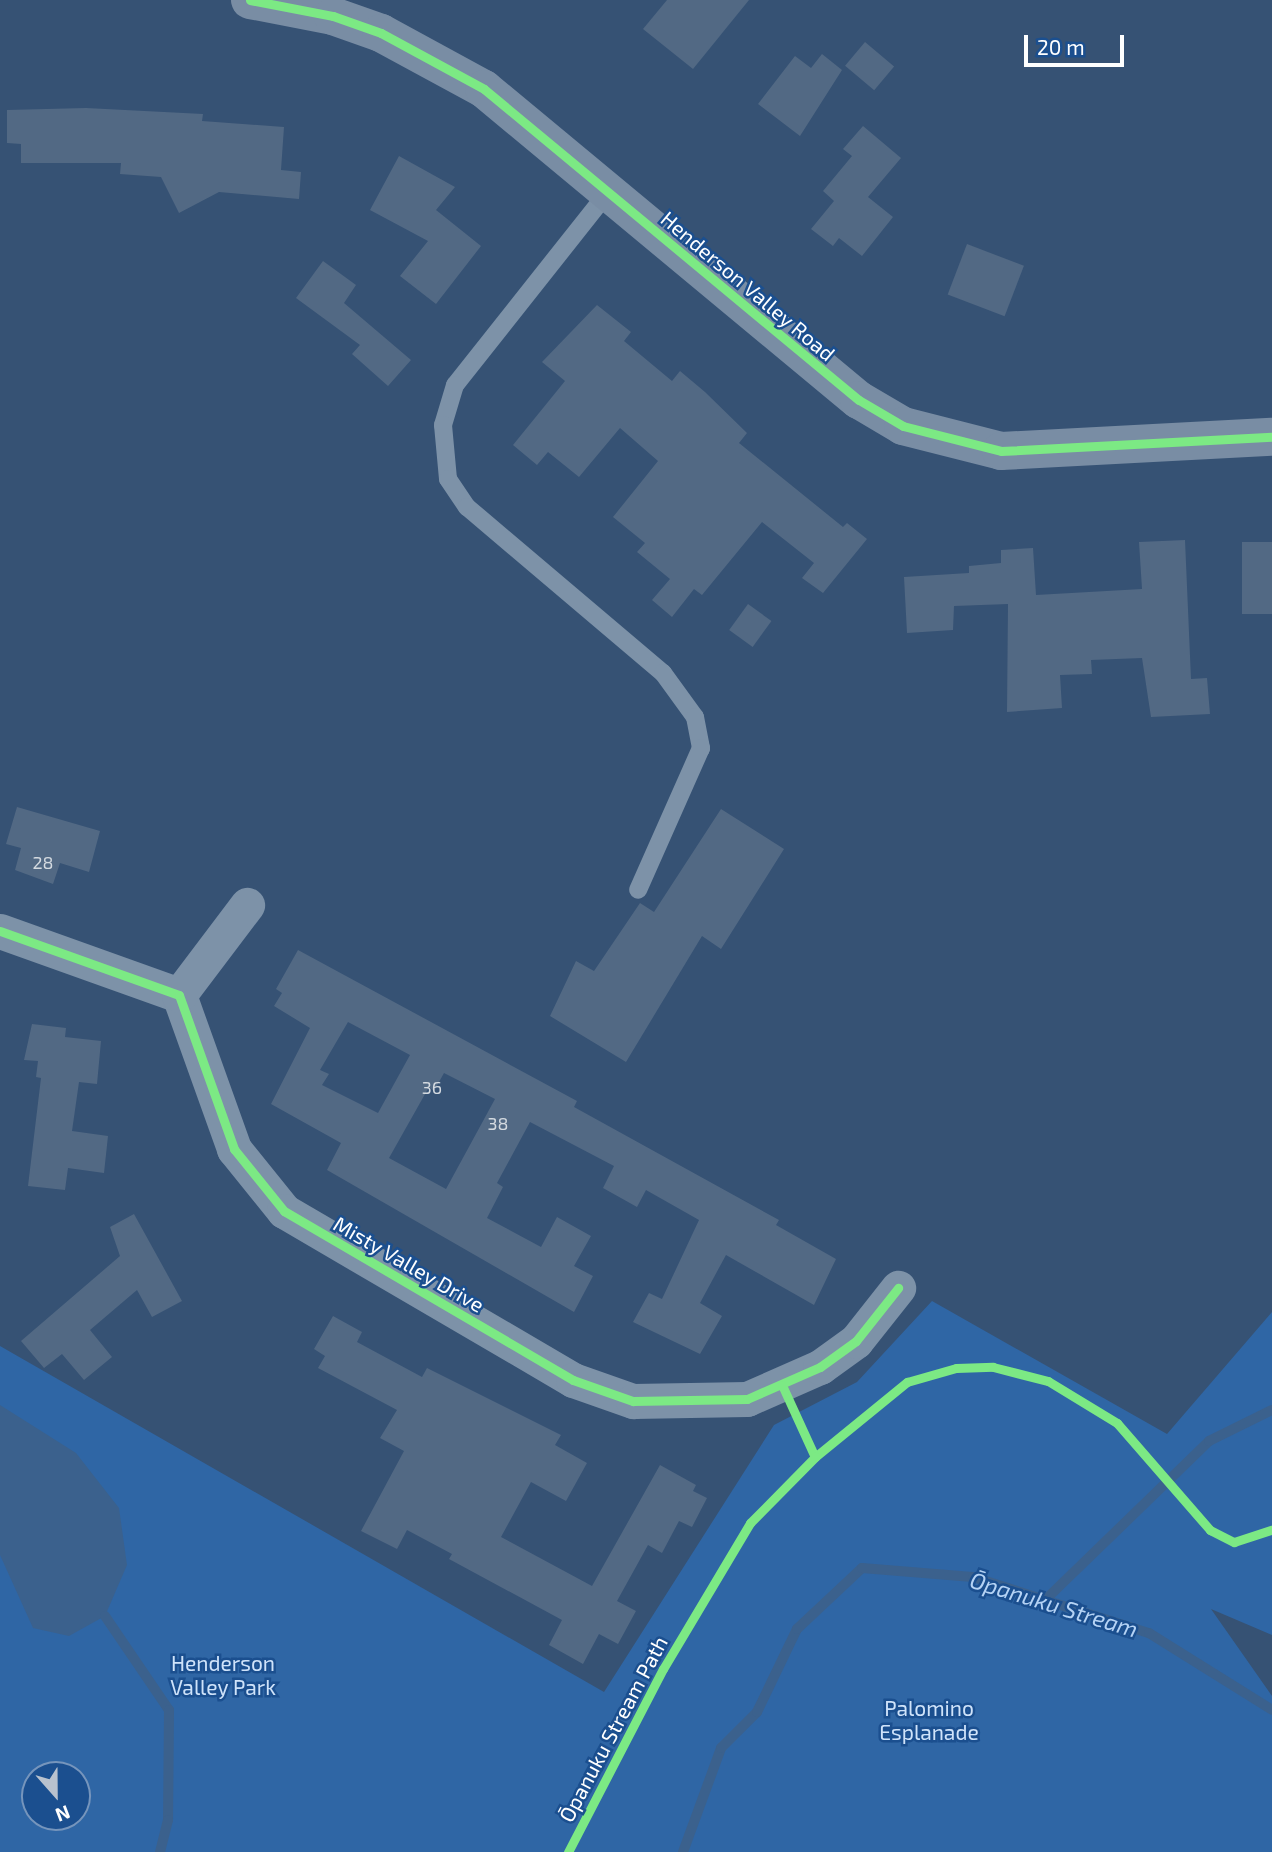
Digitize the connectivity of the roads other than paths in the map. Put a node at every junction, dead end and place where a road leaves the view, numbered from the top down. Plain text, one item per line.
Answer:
1 (250, 0) edge
2 (608, 192) junction
3 (1272, 437) edge
4 (638, 890) dead end
5 (247, 905) dead end
6 (0, 931) edge
7 (179, 995) junction
8 (898, 1288) dead end

1 - 2 street, Henderson Valley Road
2 - 3 street, Henderson Valley Road
2 - 4 lane
5 - 7 street
6 - 7 street
7 - 8 street, Misty Valley Drive

